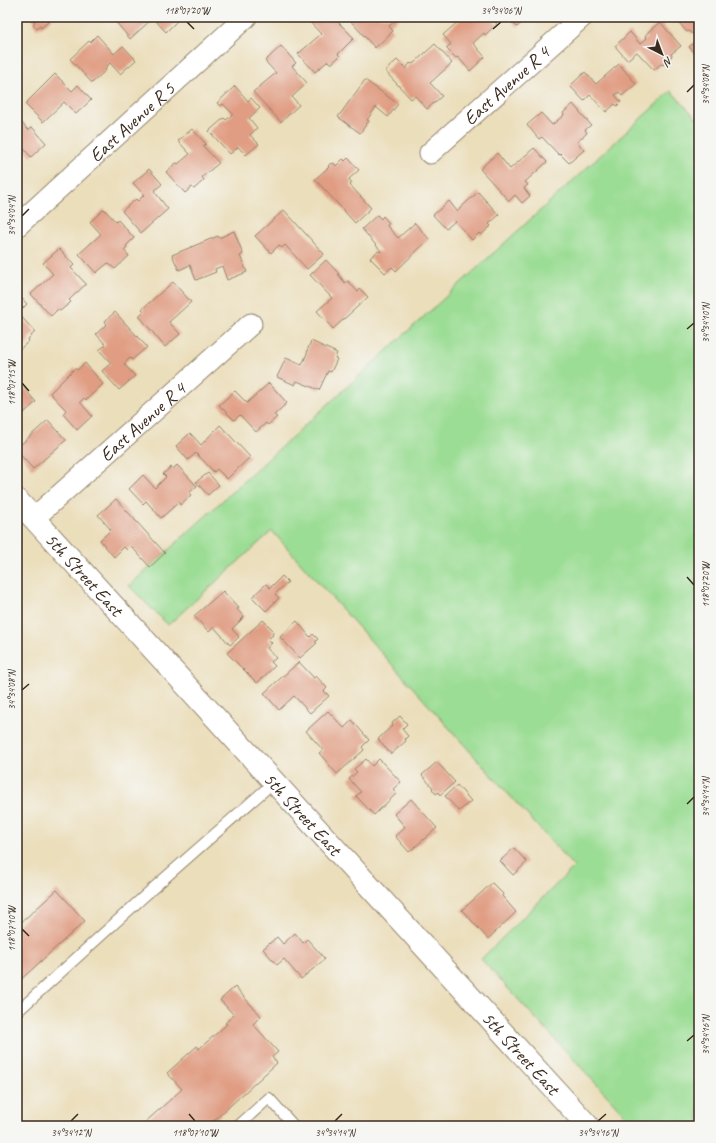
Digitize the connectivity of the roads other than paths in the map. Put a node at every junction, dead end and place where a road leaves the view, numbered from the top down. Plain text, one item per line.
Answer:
1 (246, 17) edge
2 (582, 17) edge
3 (430, 153) dead end
4 (17, 226) edge
5 (251, 324) dead end
6 (17, 500) edge
7 (34, 518) junction
8 (274, 782) junction
9 (17, 1012) edge
10 (238, 1126) edge
11 (294, 1126) edge
12 (588, 1126) edge

1 - 4 street, East Avenue R 5
2 - 3 street, East Avenue R 4
5 - 7 street, East Avenue R 4
6 - 7 street, 5th Street East
7 - 8 street, 5th Street East
8 - 9 lane
8 - 12 street, 5th Street East
10 - 11 lane

